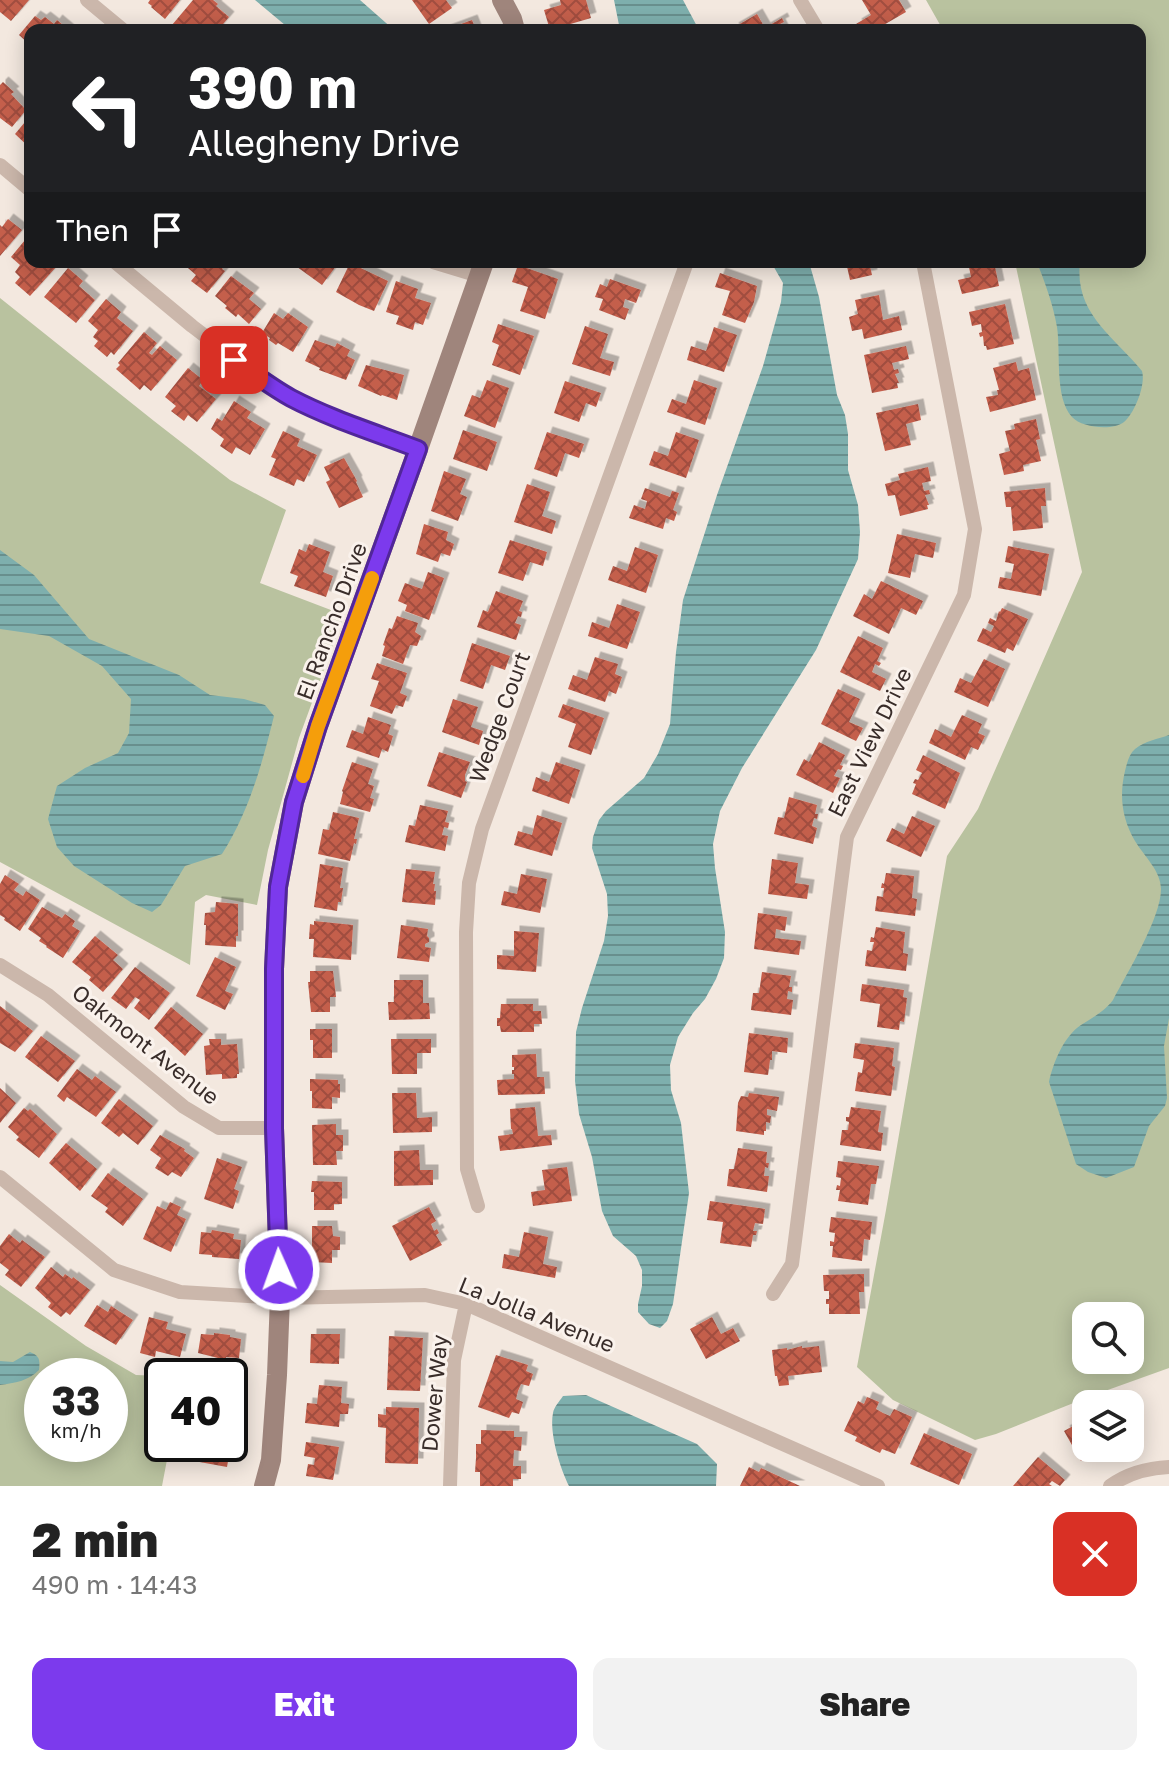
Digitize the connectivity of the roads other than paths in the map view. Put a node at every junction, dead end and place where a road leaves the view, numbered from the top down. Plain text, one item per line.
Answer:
1 (87, 0) edge
2 (502, 0) edge
3 (800, 0) edge
4 (116, 24) edge
5 (513, 24) edge
6 (814, 24) edge
7 (0, 165) edge
8 (24, 185) edge
9 (122, 268) edge
10 (685, 268) edge
11 (924, 268) edge
12 (481, 269) edge
13 (418, 449) junction
14 (0, 965) edge
15 (274, 1128) junction
16 (0, 1177) edge
17 (478, 1206) dead end
18 (773, 1294) dead end
19 (280, 1298) junction
20 (466, 1304) junction
21 (1169, 1467) edge
22 (850, 1480) edge
23 (264, 1486) edge
24 (450, 1486) edge
25 (878, 1486) edge
26 (1110, 1486) edge

1 - 4 street
2 - 5 street
3 - 6 street
7 - 8 street
9 - 13 street
10 - 17 street, Wedge Court
11 - 18 street, East View Drive
12 - 13 street, El Rancho Drive
13 - 15 street, El Rancho Drive
14 - 15 street, Oakmont Avenue
15 - 19 street, El Rancho Drive
16 - 19 street, La Jolla Avenue
19 - 20 street, La Jolla Avenue
19 - 23 street, El Rancho Drive
20 - 22 street, La Jolla Avenue
20 - 24 street, Dower Way
21 - 26 street
22 - 25 street, La Jolla Avenue

